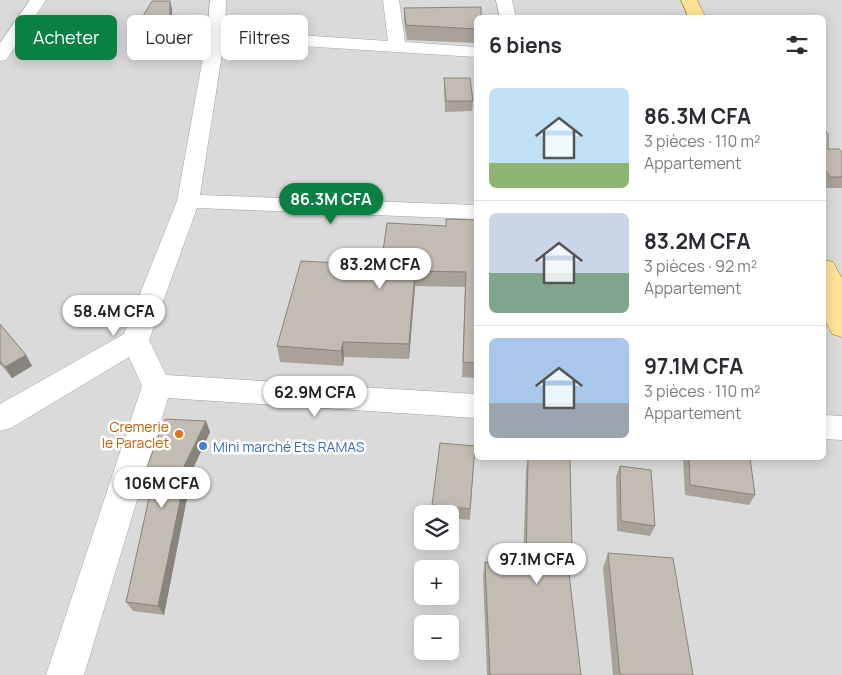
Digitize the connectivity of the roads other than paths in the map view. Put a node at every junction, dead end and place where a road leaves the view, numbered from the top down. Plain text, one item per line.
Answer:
1 (38, 0) edge
2 (218, 0) edge
3 (391, 0) edge
4 (504, 0) edge
5 (689, 0) edge
6 (507, 15) edge
7 (696, 15) edge
8 (216, 35) junction
9 (397, 46) junction
10 (474, 52) edge
11 (0, 56) edge
12 (188, 201) junction
13 (474, 212) edge
14 (826, 272) edge
15 (826, 299) edge
16 (842, 301) edge
17 (842, 327) edge
18 (135, 340) junction
19 (157, 386) junction
20 (474, 406) edge
21 (0, 418) edge
22 (826, 427) edge
23 (842, 428) edge
24 (64, 675) edge

1 - 11 street
2 - 8 street
3 - 9 street
4 - 6 street
5 - 7 main road
8 - 9 street
8 - 12 street
9 - 10 street
12 - 13 street
12 - 18 street
14 - 16 main road
15 - 17 main road
18 - 19 street
18 - 21 street
19 - 20 street
19 - 24 street
22 - 23 street

